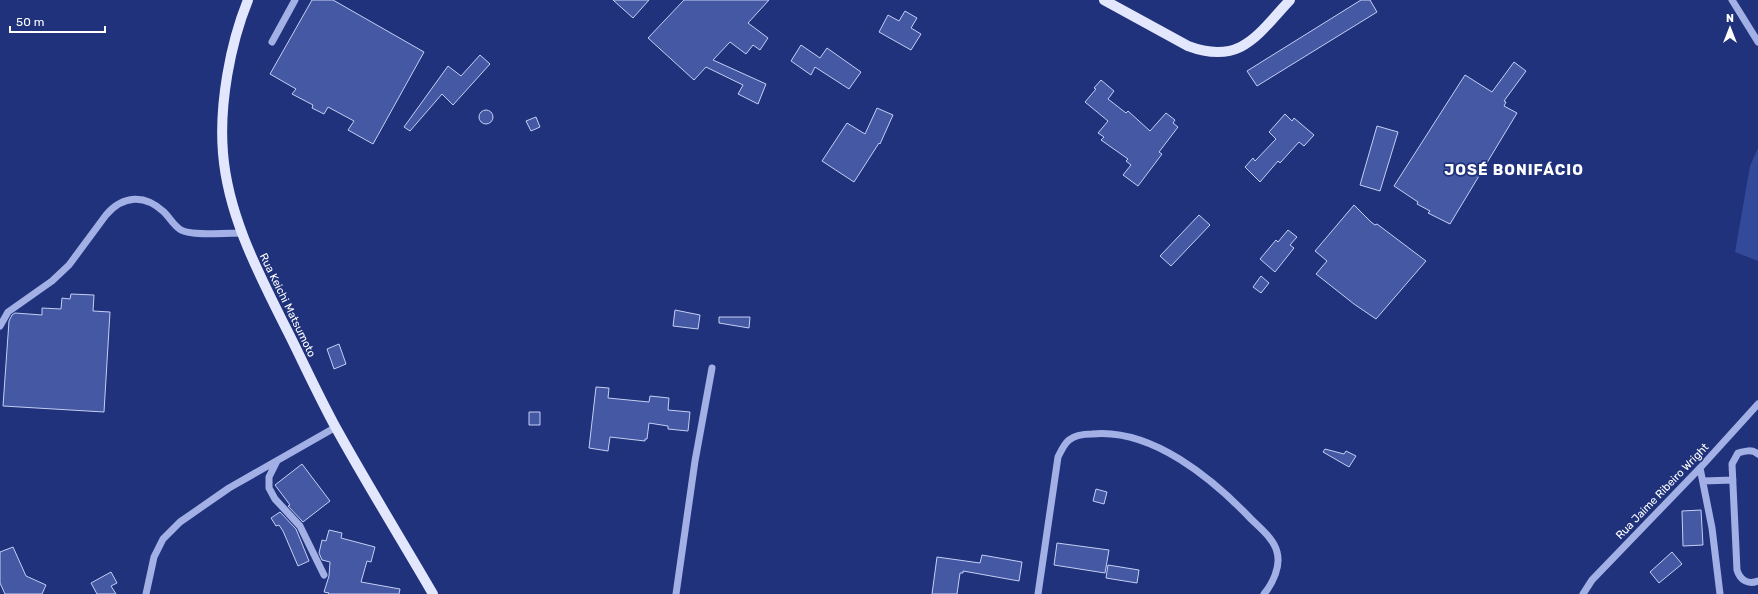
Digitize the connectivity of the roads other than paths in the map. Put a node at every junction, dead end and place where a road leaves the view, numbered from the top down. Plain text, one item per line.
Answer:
1 (248, 0) edge
2 (295, 0) edge
3 (1104, 0) edge
4 (1290, 0) edge
5 (1732, 0) edge
6 (272, 42) dead end
7 (1758, 42) edge
8 (242, 233) junction
9 (0, 326) edge
10 (712, 368) dead end
11 (1758, 404) edge
12 (336, 427) junction
13 (1758, 454) edge
14 (279, 459) junction
15 (1700, 468) junction
16 (1733, 480) junction
17 (1703, 481) junction
18 (324, 575) dead end
19 (1758, 581) edge
20 (146, 594) edge
21 (433, 594) edge
22 (676, 594) edge
23 (1038, 594) edge
24 (1264, 594) edge
25 (1583, 594) edge
26 (1720, 594) edge

1 - 8 main road, Rua Keichi Matsumoto
2 - 6 street
3 - 4 main road
5 - 7 street
8 - 9 street
8 - 12 main road, Rua Keichi Matsumoto
10 - 22 street
11 - 15 street, Rua Jaime Ribeiro Wright
12 - 14 street
12 - 21 main road, Rua Keichi Matsumoto
13 - 16 street
14 - 18 street
14 - 20 street
15 - 17 street
15 - 25 street, Rua Jaime Ribeiro Wright
16 - 17 street
16 - 19 street
17 - 26 street
23 - 24 street

